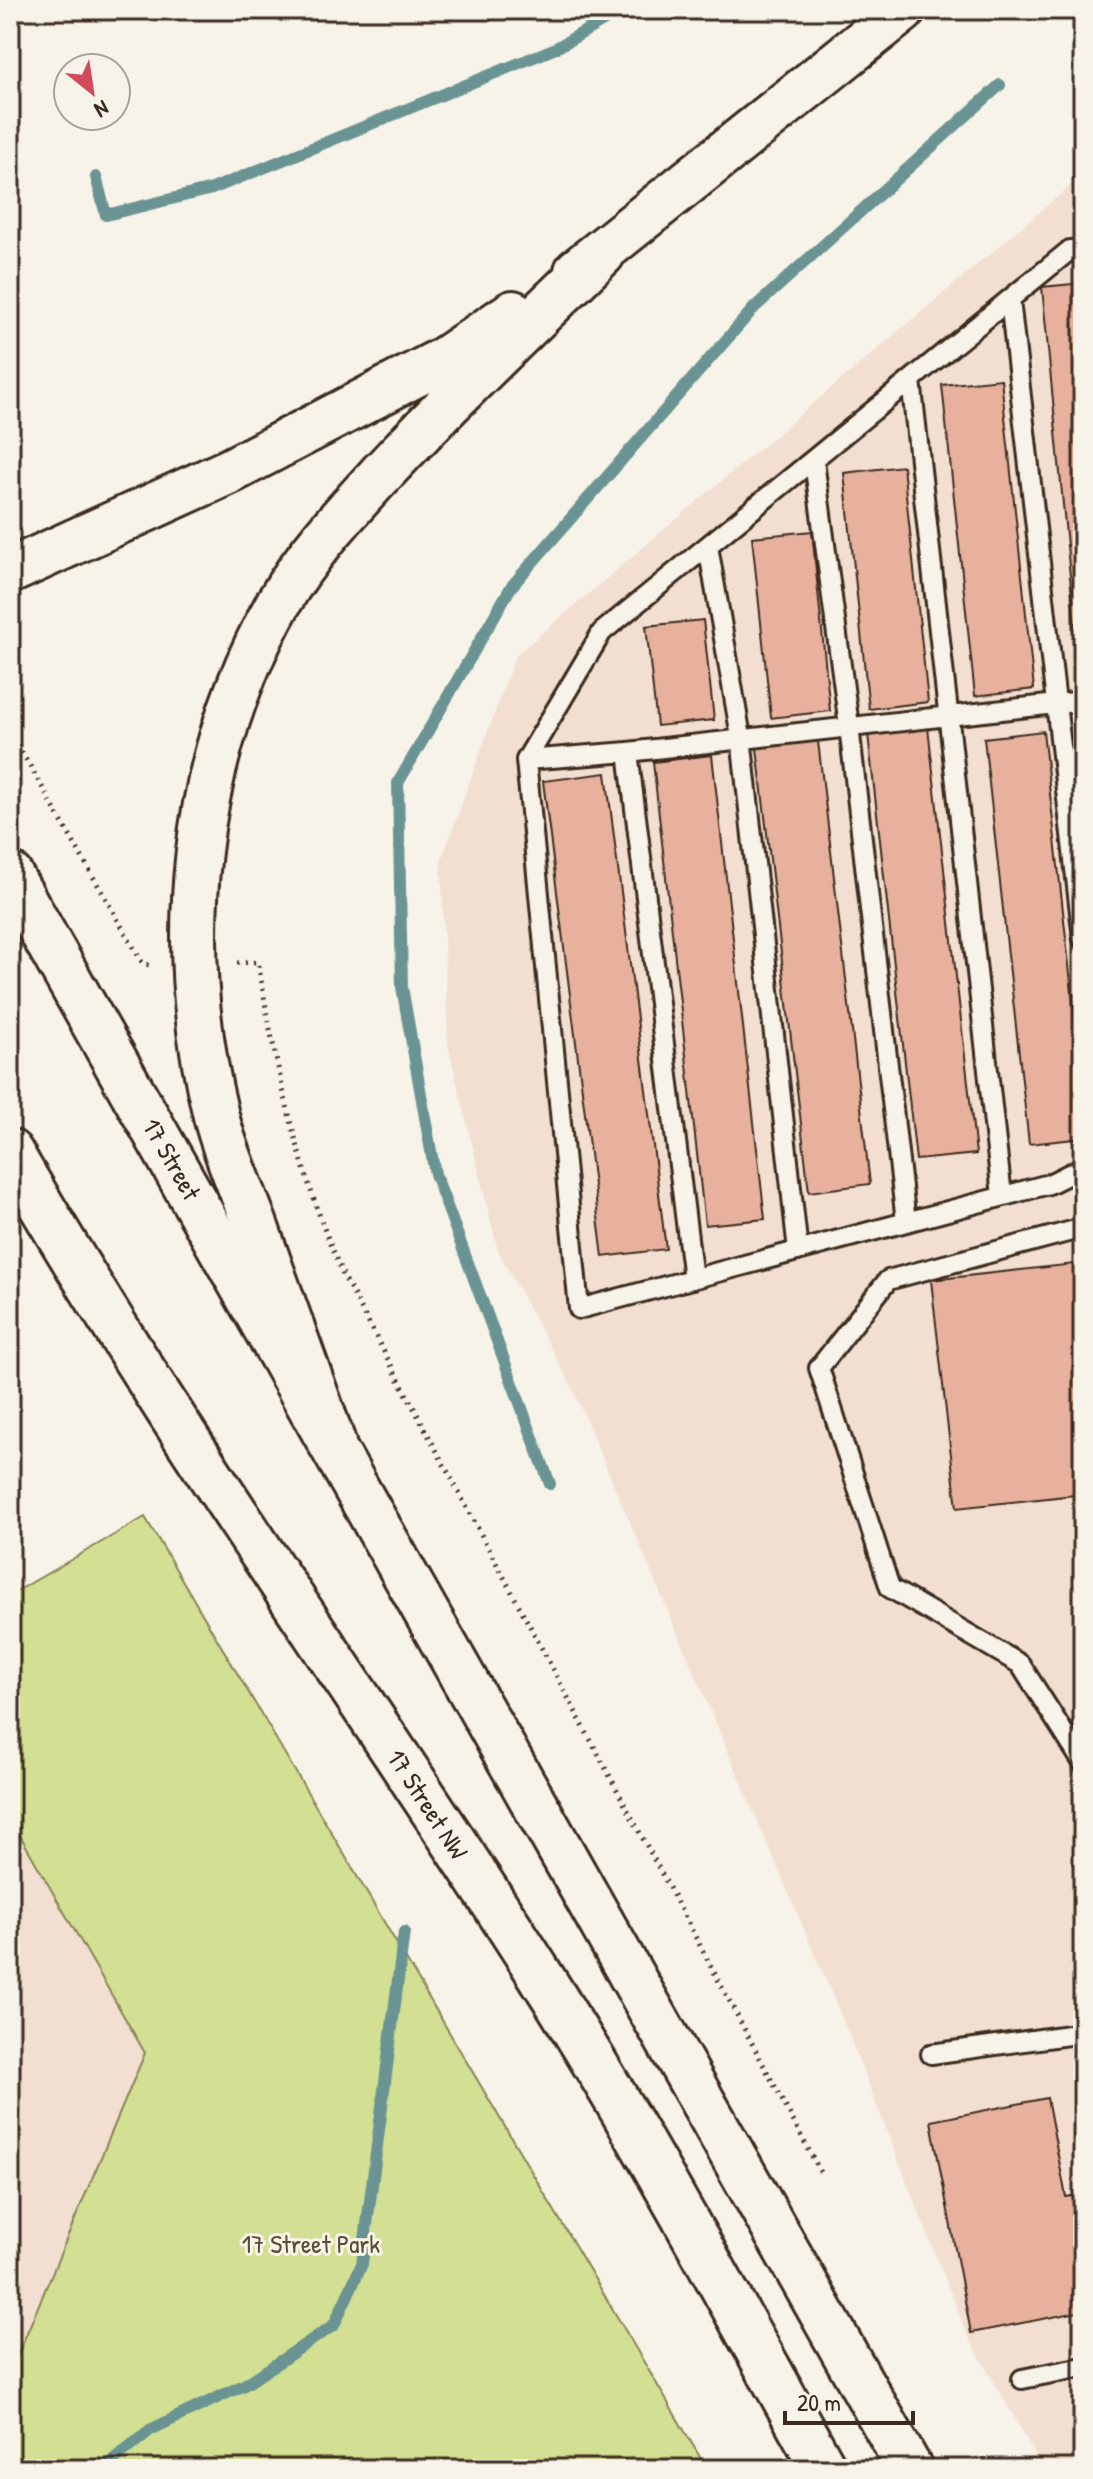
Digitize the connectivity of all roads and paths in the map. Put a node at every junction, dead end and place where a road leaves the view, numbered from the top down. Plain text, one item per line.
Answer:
1 (903, 10) edge
2 (1083, 249) edge
3 (602, 254) junction
4 (1010, 300) junction
5 (911, 380) junction
6 (814, 461) junction
7 (708, 546) junction
8 (10, 571) edge
9 (1083, 701) edge
10 (1054, 704) junction
11 (946, 715) junction
12 (849, 726) junction
13 (10, 731) edge
14 (741, 737) junction
15 (628, 752) junction
16 (526, 760) junction
17 (10, 875) edge
18 (1083, 939) edge
19 (192, 966) junction
20 (10, 1152) edge
21 (1083, 1167) edge
22 (1002, 1196) junction
23 (906, 1222) junction
24 (1083, 1228) edge
25 (798, 1251) junction
26 (693, 1279) junction
27 (333, 1443) junction
28 (1083, 1763) edge
29 (1083, 2033) edge
30 (931, 2054) dead end
31 (821, 2173) dead end
32 (1083, 2367) edge
33 (1022, 2379) dead end
34 (824, 2469) edge
35 (910, 2469) edge

1 - 3 main road
2 - 4 lane
3 - 8 main road
3 - 19 main road
4 - 5 lane
4 - 10 lane
5 - 6 lane
5 - 11 lane
6 - 7 lane
6 - 12 lane
7 - 14 lane
7 - 16 lane
9 - 10 lane
10 - 11 lane
10 - 18 lane
11 - 12 lane
11 - 22 lane
12 - 14 lane
12 - 23 lane
13 - 19 path
14 - 15 lane
14 - 25 lane
15 - 16 lane
15 - 26 lane
16 - 26 lane
17 - 27 main road, 17 Street
19 - 27 main road
19 - 31 path
20 - 34 main road, 17 Street NW
21 - 22 lane
22 - 23 lane
23 - 25 lane
24 - 28 lane
25 - 26 lane
27 - 35 main road
29 - 30 lane
32 - 33 lane

